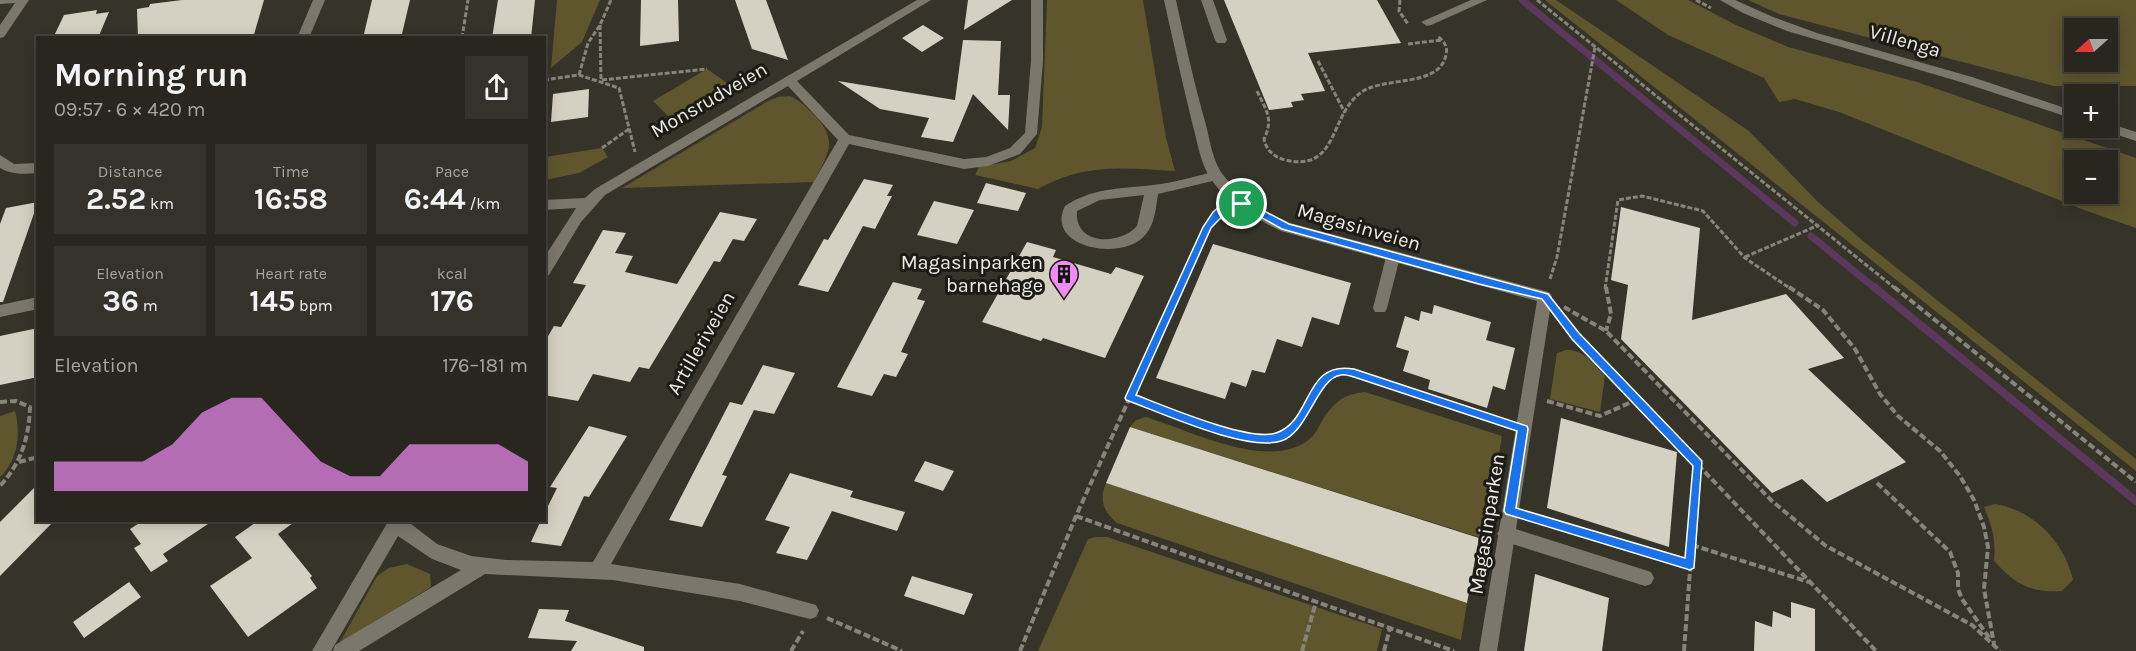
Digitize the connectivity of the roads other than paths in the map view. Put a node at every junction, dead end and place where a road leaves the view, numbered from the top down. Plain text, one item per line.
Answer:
1 (14, 0) edge
2 (23, 0) edge
3 (319, 0) edge
4 (925, 0) edge
5 (1037, 0) edge
6 (1170, 0) edge
7 (1207, 0) edge
8 (1481, 0) edge
9 (1726, 0) edge
10 (0, 1) edge
11 (1427, 22) dead end
12 (0, 34) edge
13 (304, 36) edge
14 (1221, 40) dead end
15 (789, 80) junction
16 (2064, 112) edge
17 (2118, 131) edge
18 (2136, 137) edge
19 (845, 140) junction
20 (0, 160) edge
21 (36, 168) edge
22 (1216, 176) junction
23 (1152, 190) junction
24 (587, 203) junction
25 (546, 205) edge
26 (1393, 257) junction
27 (546, 268) edge
28 (1545, 297) joint
29 (36, 303) edge
30 (1380, 308) dead end
31 (0, 311) edge
32 (395, 522) edge
33 (1506, 534) junction
34 (483, 566) junction
35 (598, 570) junction
36 (1645, 578) dead end
37 (810, 610) road end
38 (321, 651) edge
39 (342, 651) edge
40 (1488, 651) edge

1 - 10 street
2 - 12 street
3 - 13 street
4 - 15 street, Monsrudveien
5 - 19 street
6 - 22 street, Magasinveien
7 - 14 street
8 - 11 street
9 - 16 street, Villenga
15 - 19 street
15 - 24 street, Monsrudveien
17 - 18 street
19 - 35 street, Artilleriveien
20 - 21 street
22 - 23 street
22 - 26 street, Magasinveien
23 - 23 street
24 - 25 street
24 - 27 street, Monsrudveien
26 - 28 street, Magasinveien
26 - 30 street
28 - 33 street, Magasinparken
29 - 31 street
32 - 34 street
32 - 38 street
33 - 36 street
33 - 40 street, Magasinparken
34 - 35 street
34 - 39 street
35 - 37 street

